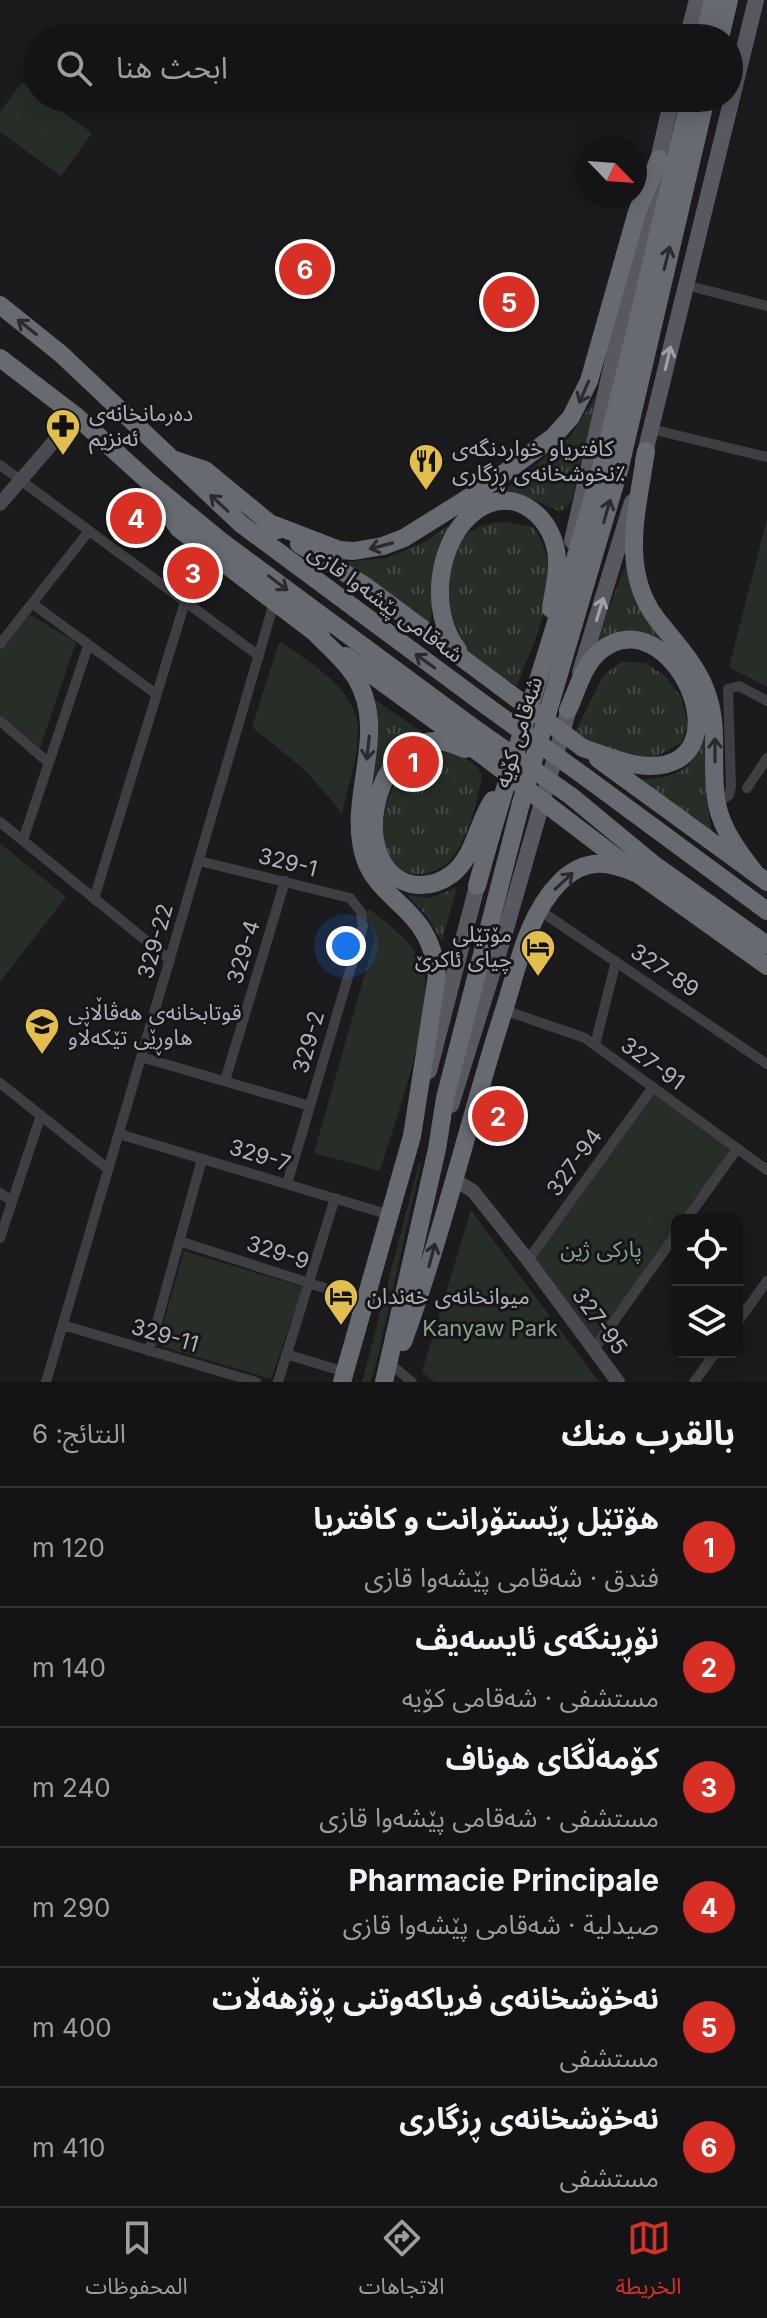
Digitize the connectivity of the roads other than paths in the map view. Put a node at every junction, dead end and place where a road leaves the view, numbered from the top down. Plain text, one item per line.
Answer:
1 (697, 0) edge
2 (713, 0) edge
3 (729, 0) edge
4 (756, 0) edge
5 (691, 24) edge
6 (707, 24) edge
7 (723, 24) edge
8 (743, 53) edge
9 (669, 112) edge
10 (687, 112) edge
11 (703, 112) edge
12 (728, 112) edge
13 (659, 159) junction
14 (686, 285) junction
15 (0, 305) edge
16 (767, 306) edge
17 (0, 358) edge
18 (76, 416) junction
19 (651, 429) junction
20 (646, 451) junction
21 (767, 457) edge
22 (172, 459) junction
23 (0, 465) edge
24 (20, 480) junction
25 (148, 481) junction
26 (0, 504) edge
27 (269, 523) junction
28 (89, 531) junction
29 (185, 602) junction
30 (274, 603) junction
31 (33, 604) junction
32 (555, 630) junction
33 (315, 633) junction
34 (0, 644) edge
35 (88, 646) junction
36 (259, 656) junction
37 (544, 664) junction
38 (473, 667) junction
39 (156, 694) junction
40 (767, 701) edge
41 (568, 710) junction
42 (0, 721) edge
43 (583, 748) junction
44 (767, 758) edge
45 (489, 760) junction
46 (49, 763) junction
47 (504, 785) junction
48 (747, 788) dead end
49 (717, 803) junction
50 (0, 822) edge
51 (23, 840) junction
52 (199, 861) junction
53 (638, 874) junction
54 (761, 878) edge
55 (285, 881) junction
56 (477, 886) joint
57 (94, 899) junction
58 (539, 910) junction
59 (767, 911) edge
60 (361, 912) joint
61 (767, 945) edge
62 (170, 960) junction
63 (616, 961) junction
64 (767, 966) edge
65 (504, 1010) junction
66 (595, 1045) junction
67 (141, 1057) junction
68 (767, 1064) edge
69 (225, 1081) junction
70 (0, 1083) edge
71 (653, 1087) junction
72 (310, 1106) junction
73 (41, 1115) junction
74 (119, 1134) junction
75 (412, 1136) junction
76 (437, 1149) junction
77 (737, 1149) junction
78 (202, 1159) junction
79 (108, 1169) junction
80 (767, 1170) edge
81 (453, 1179) junction
82 (287, 1184) junction
83 (0, 1193) edge
84 (335, 1198) junction
85 (12, 1201) junction
86 (690, 1214) edge
87 (390, 1215) junction
88 (0, 1238) edge
89 (179, 1241) junction
90 (671, 1241) edge
91 (528, 1260) junction
92 (767, 1281) edge
93 (309, 1283) junction
94 (365, 1301) junction
95 (743, 1315) edge
96 (63, 1325) junction
97 (594, 1349) junction
98 (149, 1351) junction
99 (286, 1354) junction
100 (712, 1358) edge
101 (343, 1377) edge
102 (389, 1377) edge
103 (46, 1382) edge
104 (256, 1382) edge
105 (278, 1382) edge
106 (412, 1382) edge
107 (618, 1382) edge
108 (694, 1382) edge

1 - 5 main road
2 - 6 highway
3 - 7 highway
4 - 8 main road, شەقامی کۆیە
9 - 13 main road, شەقامی کۆیە
10 - 32 highway, شەقامی کۆیە
76 -> 11 highway, شەقامی کۆیە
12 - 14 main road, شەقامی کۆیە
13 -> 27 highway
13 - 32 main road, شەقامی کۆیە
14 - 16 street
19 -> 14 main road, شەقامی کۆیە
22 -> 15 highway, شەقامی پێشەوا قازی
17 - 18 highway
18 - 24 street
18 - 25 highway
19 - 20 main road, شەقامی کۆیە
19 - 21 street
41 -> 20 main road, شەقامی کۆیە
49 -> 20 highway
22 - 27 highway
59 -> 22 highway, شەقامی پێشەوا قازی, bridge
23 - 24 street
24 - 26 street
24 - 28 street
25 - 30 highway
25 -> 61 highway, bridge
27 - 38 highway
28 - 29 street
28 - 31 street
29 - 36 street
29 - 39 street
30 - 33 highway
30 - 36 street, 329-22
31 - 34 street
31 - 35 street
32 - 37 highway, شەقامی کۆیە
33 - 45 highway
33 -> 75 highway
35 - 39 street
35 - 46 street
36 - 52 street, 329-22
37 - 38 highway
37 - 47 highway, شەقامی کۆیە
38 - 43 highway, bridge
39 - 57 street
40 - 49 street
41 - 43 highway
41 - 76 main road, شەقامی کۆیە
42 - 46 street
43 - 54 highway
44 - 48 street
45 - 47 highway
45 - 53 highway, bridge
46 - 51 street
47 - 56 highway, شەقامی کۆیە
49 - 54 highway
50 - 51 street
51 - 57 street
52 - 55 street, 329-1
52 - 62 street, 329-22
58 -> 53 highway
53 - 64 highway
55 - 60 street, 329-1
55 - 69 street, 329-4
56 - 75 main road, شەقامی کۆیە
57 - 62 street
58 - 63 street, 327-89
58 - 65 highway
60 - 72 street, 329-2
62 - 67 street, 329-22
63 - 66 street
63 - 68 street, 327-89
65 - 66 street, 327-91
65 - 81 highway
66 - 71 street, 327-91
67 - 69 street
67 - 74 street, 329-22
69 - 72 street
70 - 73 street
71 - 77 street, 327-91
71 - 91 street, 327-94
72 - 82 street, 329-2
73 - 79 street
73 - 85 street
74 - 78 street, 329-7
74 - 79 street, 329-22
75 - 87 highway, شەقامی کۆیە
76 - 102 highway, شەقامی کۆیە
77 - 80 street, 327-91
77 - 86 street
78 - 82 street, 329-7
78 - 89 street
79 - 96 street, 329-22
81 - 91 street, 327-95
102 -> 81 highway
82 - 84 street, 329-7
83 - 85 street
84 - 87 street, 329-7
84 - 93 street
85 - 88 street
87 - 94 highway, شەقامی کۆیە
89 - 93 street, 329-9
89 - 98 street
90 - 97 street
91 - 97 street, 327-95
92 - 95 street
93 - 94 street, 329-9
93 - 99 street
94 - 101 highway, شەقامی کۆیە
96 - 98 street, 329-11
96 - 103 street, 329-22
97 - 107 street, 327-95
98 - 104 street, 329-11
99 - 101 street
99 - 105 street
100 - 108 street
102 - 106 street

